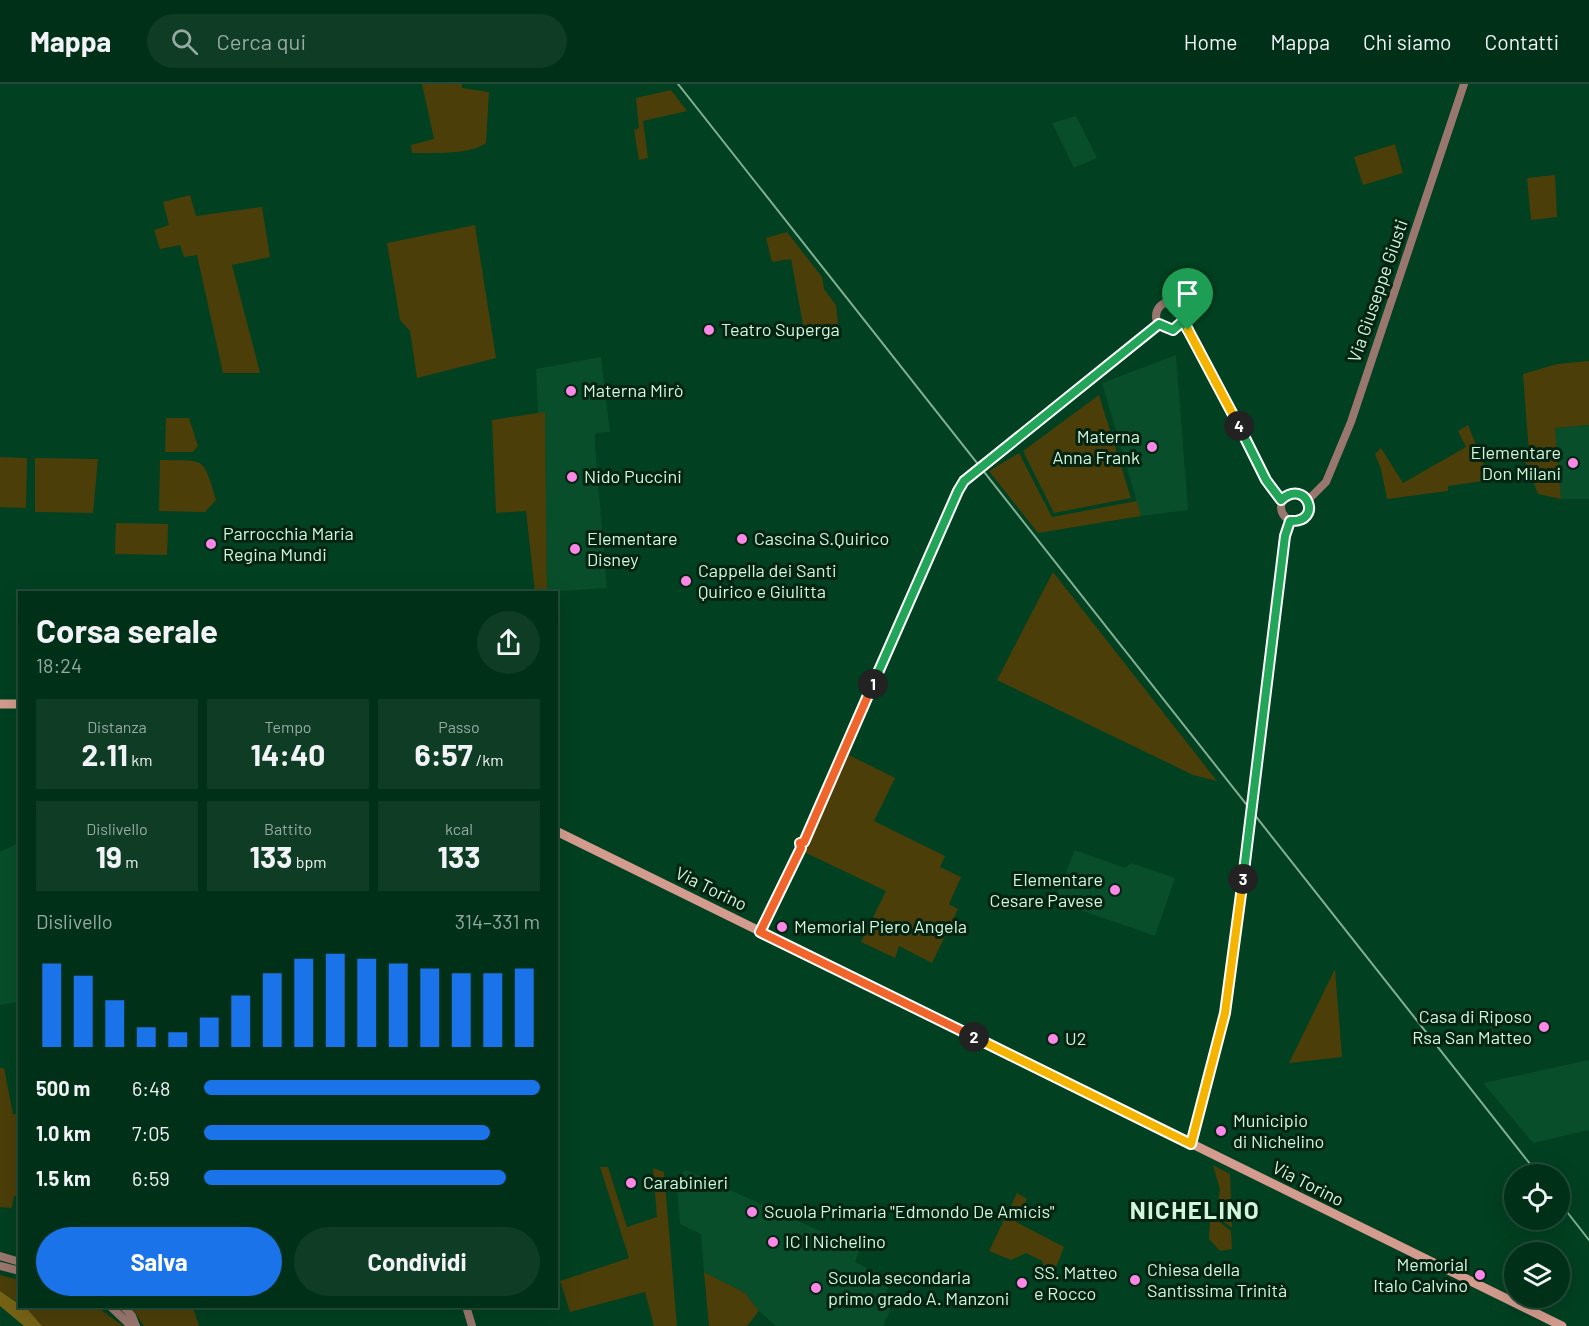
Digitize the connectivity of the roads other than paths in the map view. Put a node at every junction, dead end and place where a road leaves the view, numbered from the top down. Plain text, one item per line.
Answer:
1 (1464, 84) edge
2 (1183, 321) junction
3 (1159, 324) junction
4 (1173, 330) junction
5 (1201, 349) junction
6 (1281, 500) junction
7 (1308, 500) junction
8 (1290, 521) junction
9 (0, 704) edge
10 (18, 704) edge
11 (558, 832) edge
12 (760, 932) junction
13 (1191, 1144) junction
14 (0, 1256) edge
15 (18, 1261) edge
16 (0, 1266) edge
17 (18, 1270) edge
18 (112, 1308) edge
19 (125, 1308) edge
20 (467, 1308) edge
21 (134, 1326) edge
22 (472, 1326) edge
23 (1562, 1326) edge

1 - 7 street, Via Giuseppe Giusti
2 - 3 street
2 - 4 street
2 - 5 street
3 - 4 street
3 - 12 street
4 - 5 street
5 - 6 street
6 - 7 street
6 - 8 street
7 - 8 street
8 - 13 street
9 - 10 main road
11 - 12 main road, Via Torino
12 - 13 main road, Via Torino
13 - 23 main road, Via Torino
14 - 15 street
16 - 17 street
18 - 21 street
19 - 21 street
20 - 22 street

